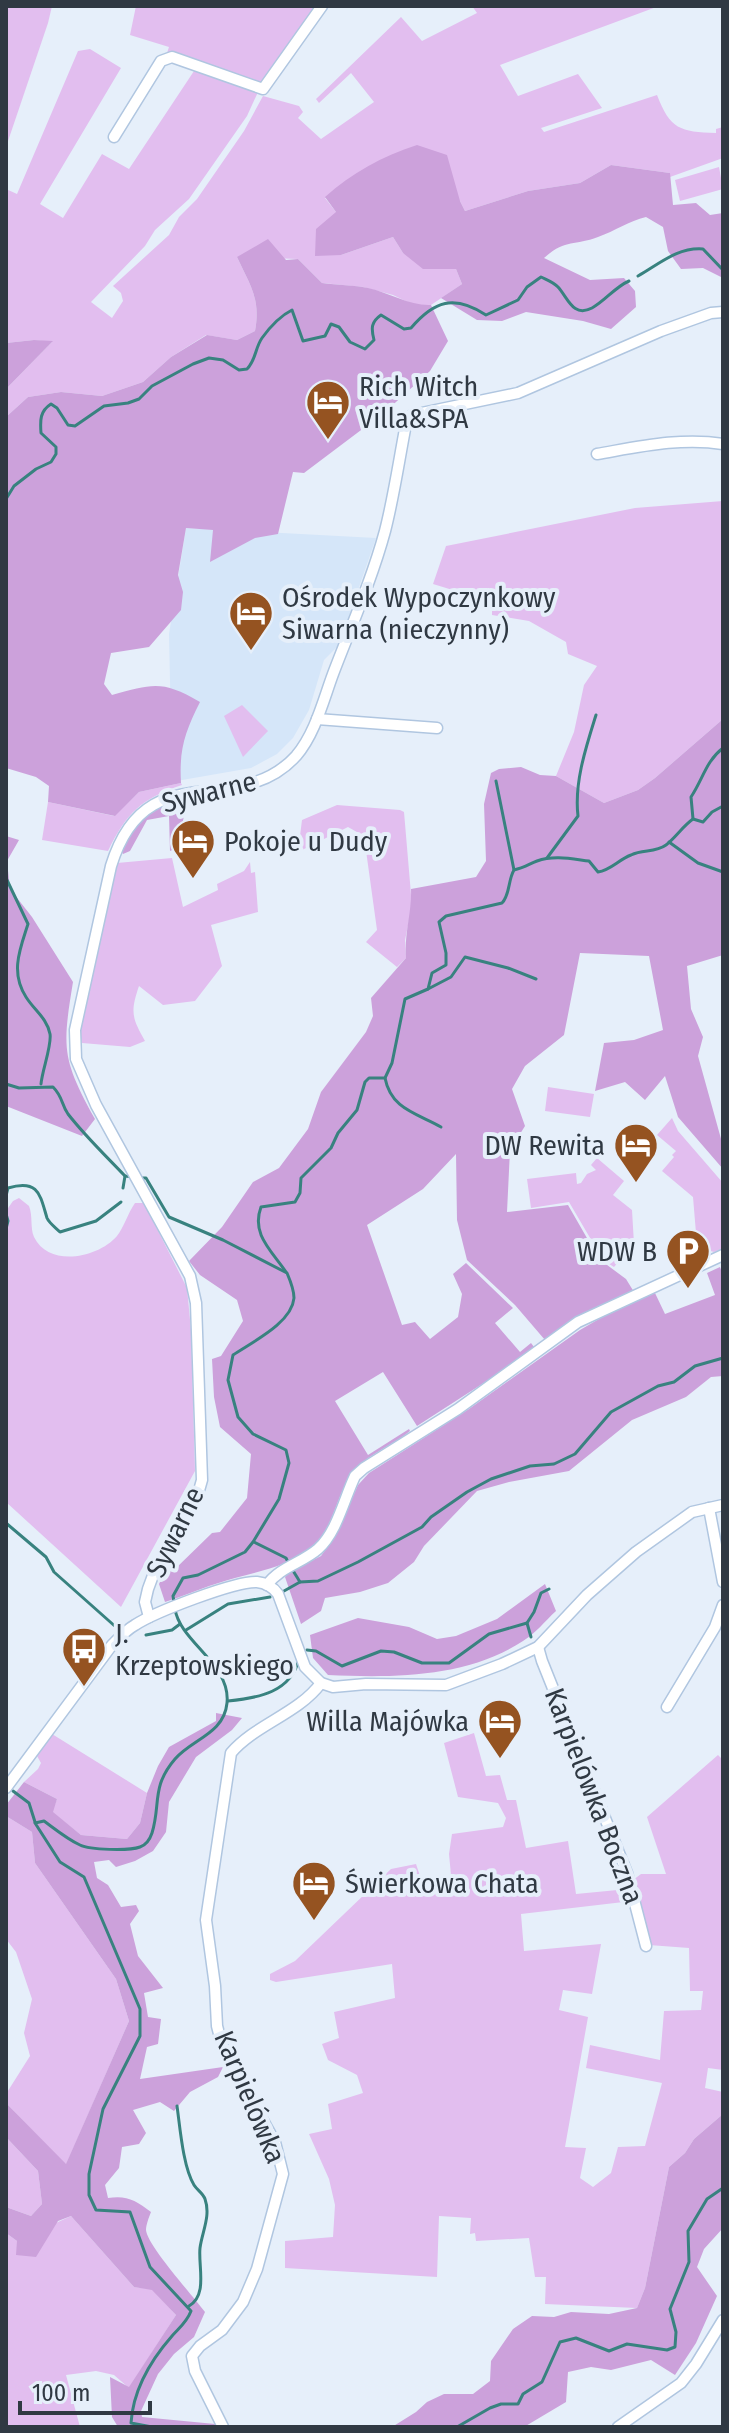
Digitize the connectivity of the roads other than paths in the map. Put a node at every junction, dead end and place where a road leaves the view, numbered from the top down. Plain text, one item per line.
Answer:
1 (322, 6) edge
2 (114, 137) dead end
3 (723, 312) edge
4 (723, 444) edge
5 (597, 454) dead end
6 (317, 719) junction
7 (437, 728) dead end
8 (723, 1255) edge
9 (723, 1505) edge
10 (709, 1508) junction
11 (723, 1582) edge
12 (267, 1585) junction
13 (723, 1605) edge
14 (144, 1620) junction
15 (538, 1647) junction
16 (321, 1683) junction
17 (667, 1707) dead end
18 (6, 1788) edge
19 (646, 1946) dead end
20 (723, 2320) edge
21 (223, 2427) edge
22 (618, 2427) edge

1 - 2 street
3 - 6 street, Sywarne
4 - 5 street
6 - 7 street
6 - 14 street, Sywarne
8 - 12 street
9 - 10 street
10 - 11 street
10 - 15 street
12 - 14 street
12 - 16 street
13 - 17 street
14 - 18 street
15 - 16 street
15 - 19 street, Karpielówka Boczna
16 - 21 street, Karpielówka
20 - 22 street

